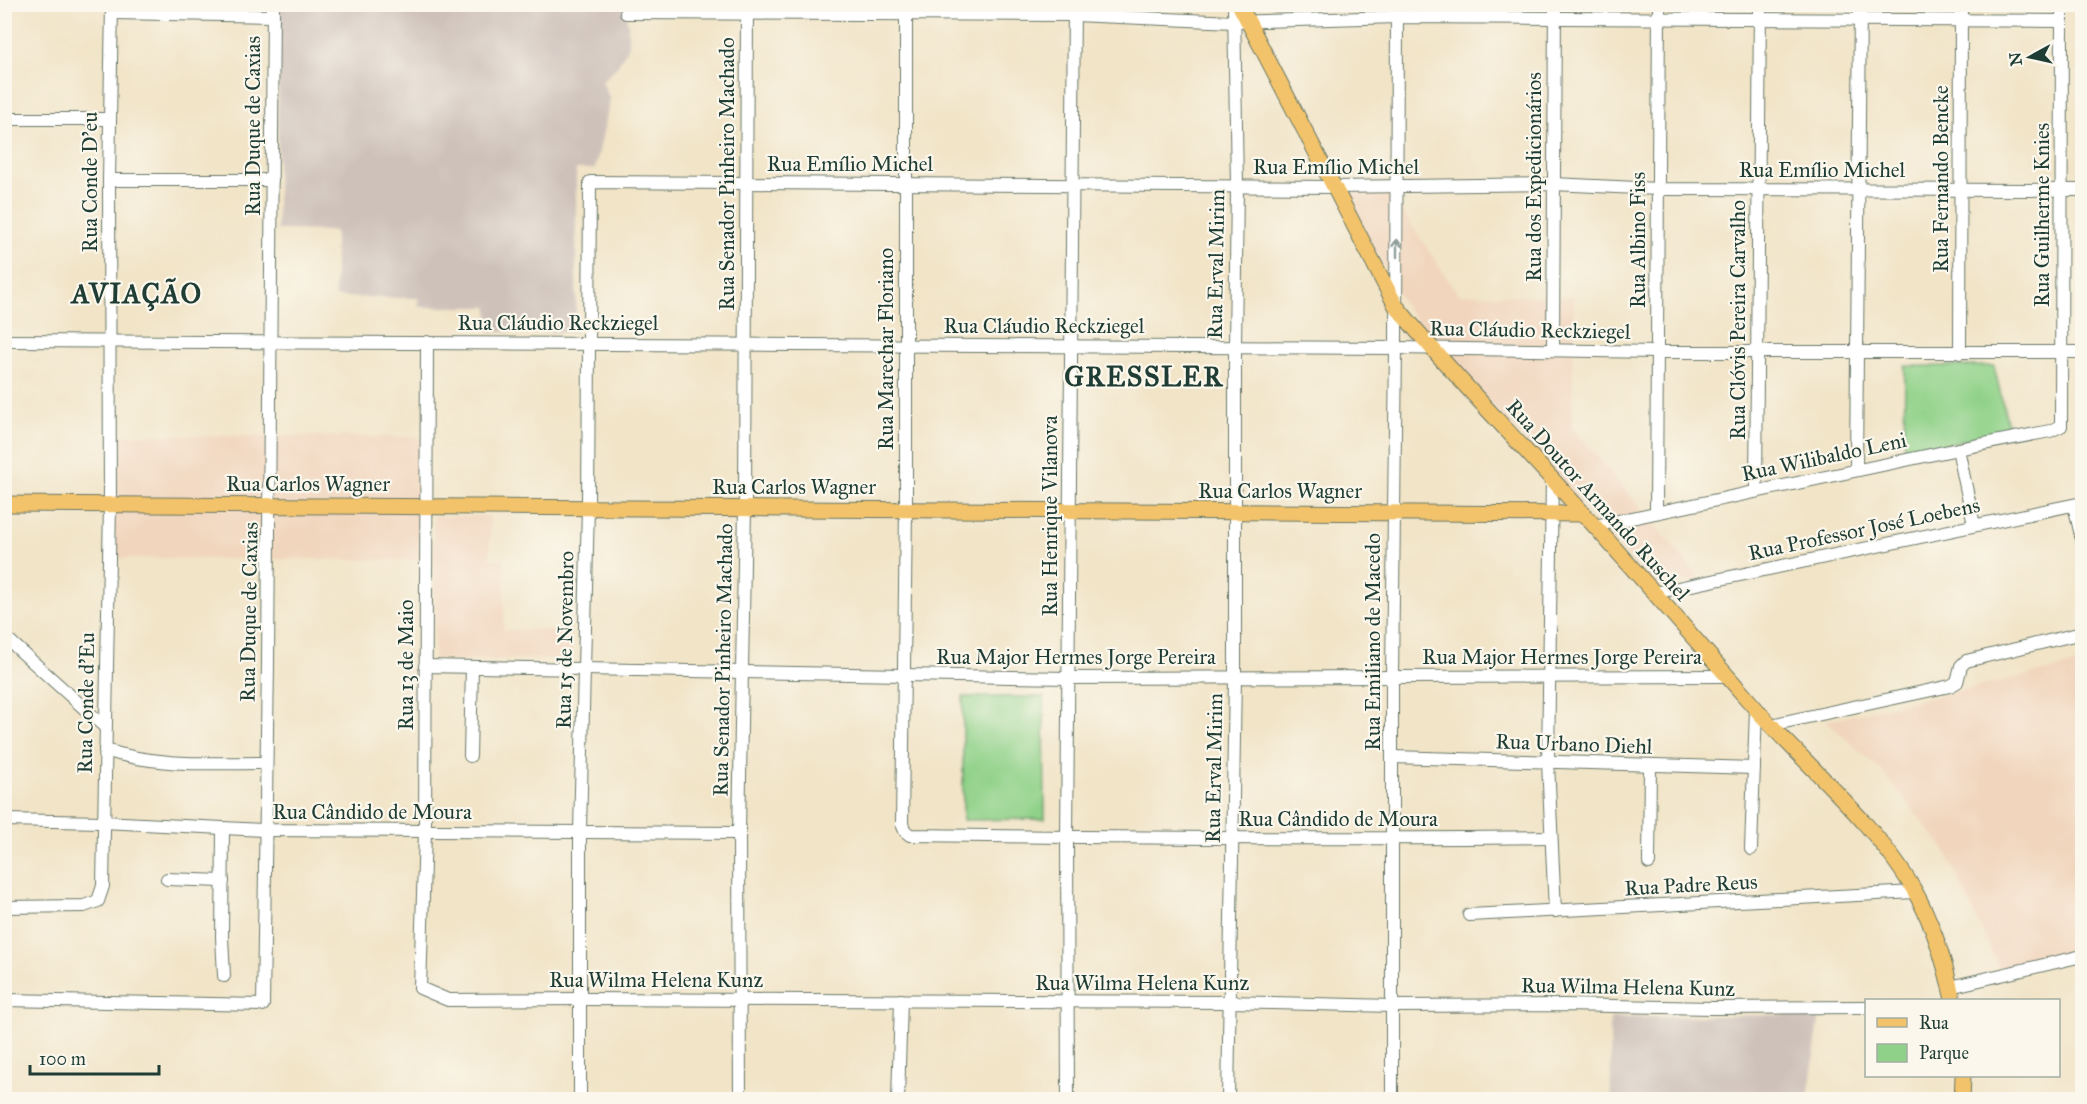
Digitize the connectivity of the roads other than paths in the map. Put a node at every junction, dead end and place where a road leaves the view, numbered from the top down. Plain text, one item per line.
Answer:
1 (1234, 4) edge
2 (1239, 4) edge
3 (1555, 4) edge
4 (1659, 4) edge
5 (1760, 4) edge
6 (1860, 4) edge
7 (1961, 4) edge
8 (2062, 4) edge
9 (112, 9) edge
10 (747, 9) edge
11 (906, 9) edge
12 (273, 10) edge
13 (1074, 10) edge
14 (1397, 11) edge
15 (626, 13) dead end
16 (1555, 18) junction
17 (1659, 18) junction
18 (1760, 19) junction
19 (1860, 19) junction
20 (1961, 20) junction
21 (2062, 21) junction
22 (1241, 22) junction
23 (4, 118) edge
24 (110, 119) junction
25 (109, 180) junction
26 (272, 180) junction
27 (590, 182) joint
28 (747, 183) junction
29 (905, 184) junction
30 (1553, 184) junction
31 (1072, 185) junction
32 (1237, 187) junction
33 (1397, 187) junction
34 (1334, 188) junction
35 (1658, 189) junction
36 (1758, 189) junction
37 (1858, 190) junction
38 (1961, 190) junction
39 (2062, 190) junction
40 (2082, 190) edge
41 (1396, 306) junction
42 (4, 341) edge
43 (110, 341) junction
44 (271, 342) junction
45 (427, 342) junction
46 (588, 342) junction
47 (746, 344) junction
48 (906, 345) junction
49 (1070, 346) junction
50 (1234, 347) junction
51 (1396, 348) junction
52 (1430, 348) junction
53 (1553, 350) junction
54 (2061, 351) junction
55 (1657, 352) junction
56 (1757, 352) junction
57 (1857, 352) junction
58 (2082, 352) edge
59 (1960, 353) junction
60 (2061, 426) joint
61 (1958, 449) junction
62 (1856, 470) junction
63 (1552, 478) junction
64 (1756, 491) junction
65 (4, 504) edge
66 (110, 504) junction
67 (2078, 504) edge
68 (269, 505) junction
69 (427, 506) junction
70 (588, 507) junction
71 (745, 508) junction
72 (906, 509) junction
73 (1070, 510) junction
74 (1235, 512) junction
75 (1656, 512) junction
76 (1394, 513) junction
77 (1550, 514) junction
78 (1583, 514) junction
79 (1974, 525) junction
80 (1594, 526) junction
81 (2082, 540) edge
82 (1654, 593) junction
83 (2082, 633) edge
84 (4, 636) edge
85 (425, 666) junction
86 (472, 667) junction
87 (584, 668) junction
88 (742, 671) junction
89 (903, 675) junction
90 (1549, 676) junction
91 (1727, 676) junction
92 (1235, 677) junction
93 (1392, 677) junction
94 (1068, 678) junction
95 (1756, 709) junction
96 (1771, 725) junction
97 (105, 727) junction
98 (105, 750) junction
99 (470, 756) dead end
100 (1392, 757) junction
101 (266, 763) junction
102 (1548, 763) junction
103 (1650, 765) junction
104 (1754, 768) junction
105 (4, 820) edge
106 (103, 822) junction
107 (223, 828) junction
108 (264, 830) junction
109 (580, 831) junction
110 (424, 832) junction
111 (739, 833) junction
112 (910, 835) joint
113 (1066, 837) junction
114 (1551, 837) junction
115 (1233, 838) junction
116 (1392, 839) junction
117 (1751, 849) dead end
118 (1649, 863) dead end
119 (168, 879) dead end
120 (223, 881) junction
121 (1915, 892) junction
122 (4, 907) edge
123 (1555, 911) junction
124 (1469, 915) dead end
125 (2082, 956) edge
126 (224, 976) dead end
127 (420, 988) joint
128 (1952, 994) edge
129 (581, 999) junction
130 (741, 999) junction
131 (4, 1000) edge
132 (901, 1000) junction
133 (1067, 1001) junction
134 (1230, 1002) junction
135 (1393, 1005) junction
136 (1865, 1007) edge
137 (1963, 1077) edge
138 (580, 1100) edge
139 (740, 1100) edge
140 (898, 1100) edge
141 (1068, 1100) edge
142 (1228, 1100) edge
143 (1392, 1100) edge
144 (1962, 1100) edge

1 - 22 street, Rua Erval Mirim
2 - 22 main road, Rua Doutor Armando Ruschel
3 - 16 street, Rua dos Expedicionários
4 - 17 street, Rua Albino Fiss
5 - 18 street, Rua Clóvis Pereira Carvalho
6 - 19 street
7 - 20 street, Rua Fernando Bencke
8 - 21 street, Rua Guilherme Knies
9 - 12 street
9 - 24 street, Rua Conde D'eu
10 - 11 street
10 - 15 street
10 - 28 street, Rua Senador Pinheiro Machado
11 - 13 street
11 - 29 street, Rua Marechar Floriano
12 - 26 street, Rua Duque de Caxias
13 - 22 street
13 - 31 street, Rua Henrique Vilanova
14 - 16 street
14 - 22 street
14 - 33 street, Rua Emiliano de Macedo
16 - 17 street
16 - 30 street, Rua dos Expedicionários
17 - 18 street
17 - 35 street, Rua Albino Fiss
18 - 19 street
18 - 36 street, Rua Clóvis Pereira Carvalho
19 - 20 street
19 - 37 street
20 - 21 street
20 - 38 street, Rua Fernando Bencke
21 - 39 street, Rua Guilherme Knies
22 - 32 street, Rua Erval Mirim
22 - 34 main road, Rua Doutor Armando Ruschel
23 - 24 street
24 - 25 street, Rua Conde D'eu
25 - 26 street
25 - 43 street, Rua Conde D'eu
26 - 44 street, Rua Duque de Caxias
27 - 28 street, Rua Emílio Michel
27 - 46 street, Rua 15 de Novembro
28 - 29 street, Rua Emílio Michel
28 - 47 street, Rua Senador Pinheiro Machado
29 - 31 street, Rua Emílio Michel
29 - 48 street, Rua Marechar Floriano
30 - 33 street, Rua Emílio Michel
30 - 35 street, Rua Emílio Michel
30 - 53 street, Rua dos Expedicionários
31 - 32 street, Rua Emílio Michel
31 - 49 street, Rua Henrique Vilanova
32 - 34 street, Rua Emílio Michel
32 - 50 street, Rua Erval Mirim
33 - 34 street, Rua Emílio Michel
41 -> 33 street, Rua Emiliano de Macedo
34 - 41 main road, Rua Doutor Armando Ruschel
35 - 36 street, Rua Emílio Michel
35 - 55 street, Rua Albino Fiss
36 - 37 street, Rua Emílio Michel
36 - 56 street, Rua Clóvis Pereira Carvalho
37 - 38 street, Rua Emílio Michel
37 - 57 street
38 - 39 street, Rua Emílio Michel
38 - 59 street, Rua Fernando Bencke
39 - 40 street, Rua Emílio Michel
39 - 54 street, Rua Guilherme Knies
41 - 51 street, Rua Emiliano de Macedo
41 - 52 main road, Rua Doutor Armando Ruschel
42 - 43 street, Rua Cláudio Reckziegel
43 - 44 street, Rua Cláudio Reckziegel
43 - 66 street, Rua Conde D'eu
44 - 45 street, Rua Cláudio Reckziegel
44 - 68 street, Rua Duque de Caxias
45 - 46 street, Rua Cláudio Reckziegel
45 - 69 street, Rua 13 de Maio
46 - 47 street, Rua Cláudio Reckziegel
46 - 70 street, Rua 15 de Novembro
47 - 48 street, Rua Cláudio Reckziegel
47 - 71 street, Rua Senador Pinheiro Machado
48 - 49 street, Rua Cláudio Reckziegel
48 - 72 street, Rua Marechar Floriano
49 - 50 street, Rua Cláudio Reckziegel
49 - 73 street, Rua Henrique Vilanova
50 - 51 street, Rua Cláudio Reckziegel
50 - 74 street, Rua Erval Mirim
51 - 52 street, Rua Cláudio Reckziegel
51 - 76 street, Rua Emiliano de Macedo
52 - 53 street, Rua Cláudio Reckziegel
52 - 63 main road, Rua Doutor Armando Ruschel
53 - 55 street, Rua Cláudio Reckziegel
54 - 58 street, Rua Cláudio Reckziegel
54 - 59 street, Rua Cláudio Reckziegel
54 - 60 street, Rua Guilherme Knies
55 - 56 street, Rua Cláudio Reckziegel
55 - 75 street, Rua Albino Fiss
56 - 57 street, Rua Cláudio Reckziegel
56 - 64 street, Rua Clóvis Pereira Carvalho
57 - 59 street, Rua Cláudio Reckziegel
57 - 62 street
60 - 61 street, Rua Wilibaldo Leni
61 - 62 street, Rua Wilibaldo Leni
61 - 79 street
62 - 64 street, Rua Wilibaldo Leni
63 - 77 street
63 - 78 main road, Rua Doutor Armando Ruschel
64 - 75 street, Rua Wilibaldo Leni
65 - 66 main road, Rua Carlos Wagner
66 - 68 main road, Rua Carlos Wagner
66 - 97 street, Rua Conde d'Eu
67 - 79 street, Rua Professor José Loebens
67 - 81 street
68 - 69 main road, Rua Carlos Wagner
68 - 101 street, Rua Duque de Caxias
69 - 70 main road, Rua Carlos Wagner
69 - 85 street, Rua 13 de Maio
70 - 71 main road, Rua Carlos Wagner
70 - 87 street, Rua 15 de Novembro
71 - 72 main road, Rua Carlos Wagner
71 - 88 street, Rua Senador Pinheiro Machado
72 - 73 main road, Rua Carlos Wagner
72 - 89 street, Rua Marechar Floriano
73 - 74 main road, Rua Carlos Wagner
73 - 94 street, Rua Henrique Vilanova
74 - 76 main road, Rua Carlos Wagner
74 - 92 street, Rua Erval Mirim
75 - 80 street, Rua Wilibaldo Leni
76 - 77 main road, Rua Carlos Wagner
76 - 93 street, Rua Emiliano de Macedo
77 - 78 main road, Rua Carlos Wagner
77 - 90 street
78 - 80 main road, Rua Doutor Armando Ruschel
79 - 82 street, Rua Professor José Loebens
80 - 82 main road, Rua Doutor Armando Ruschel
82 - 91 main road, Rua Doutor Armando Ruschel
83 - 96 street
84 - 97 street
85 - 86 street, Rua Major Hermes Jorge Pereira
85 - 110 street, Rua 13 de Maio
86 - 87 street, Rua Major Hermes Jorge Pereira
86 - 99 street
87 - 88 street, Rua Major Hermes Jorge Pereira
87 - 109 street, Rua 15 de Novembro
88 - 89 street, Rua Major Hermes Jorge Pereira
88 - 111 street, Rua Senador Pinheiro Machado
89 - 94 street, Rua Major Hermes Jorge Pereira
89 - 112 street, Rua Marechar Floriano
90 - 91 street, Rua Major Hermes Jorge Pereira
90 - 93 street, Rua Major Hermes Jorge Pereira
90 - 102 street
91 - 95 main road, Rua Doutor Armando Ruschel
92 - 93 street, Rua Major Hermes Jorge Pereira
92 - 94 street, Rua Major Hermes Jorge Pereira
92 - 115 street, Rua Erval Mirim
93 - 100 street, Rua Emiliano de Macedo
94 - 113 street, Rua Henrique Vilanova
95 - 96 main road, Rua Doutor Armando Ruschel
95 - 104 street
96 - 121 main road, Rua Doutor Armando Ruschel
97 - 98 street, Rua Conde d'Eu
98 - 101 street
98 - 106 street, Rua Conde d'Eu
100 - 102 street, Rua Urbano Diehl
100 - 116 street, Rua Emiliano de Macedo
101 - 108 street, Rua Duque de Caxias
102 - 103 street, Rua Urbano Diehl
102 - 114 street
103 - 104 street, Rua Urbano Diehl
103 - 118 street
104 - 117 street
105 - 106 street, Rua Cândido de Moura
106 - 107 street, Rua Cândido de Moura
106 - 122 street, Rua Conde d'Eu
107 - 108 street, Rua Cândido de Moura
107 - 120 street
108 - 110 street, Rua Cândido de Moura
108 - 131 street, Rua Duque de Caxias
109 - 110 street, Rua Cândido de Moura
109 - 111 street, Rua Cândido de Moura
109 - 129 street, Rua 15 de Novembro
110 - 127 street, Rua 13 de Maio
111 - 130 street, Rua Senador Pinheiro Machado
112 - 113 street, Rua Cândido de Moura
113 - 115 street, Rua Cândido de Moura
113 - 133 street, Rua Henrique Vilanova
114 - 116 street, Rua Cândido de Moura
114 - 123 street
115 - 116 street, Rua Cândido de Moura
115 - 134 street, Rua Erval Mirim
116 - 135 street, Rua Emiliano de Macedo
119 - 120 street
120 - 126 street
121 - 123 street, Rua Padre Reus
121 - 128 main road, Rua Doutor Armando Ruschel
123 - 124 street, Rua Padre Reus
125 - 128 street
127 - 129 street, Rua Wilma Helena Kunz
129 - 130 street, Rua Wilma Helena Kunz
129 - 138 street, Rua 15 de Novembro
130 - 132 street, Rua Wilma Helena Kunz
130 - 139 street, Rua Senador Pinheiro Machado
132 - 133 street, Rua Wilma Helena Kunz
132 - 140 street
133 - 134 street, Rua Wilma Helena Kunz
133 - 141 street, Rua Henrique Vilanova
134 - 135 street, Rua Wilma Helena Kunz
134 - 142 street, Rua Erval Mirim
135 - 136 street, Rua Wilma Helena Kunz
135 - 143 street, Rua Emiliano de Macedo
137 - 144 main road

